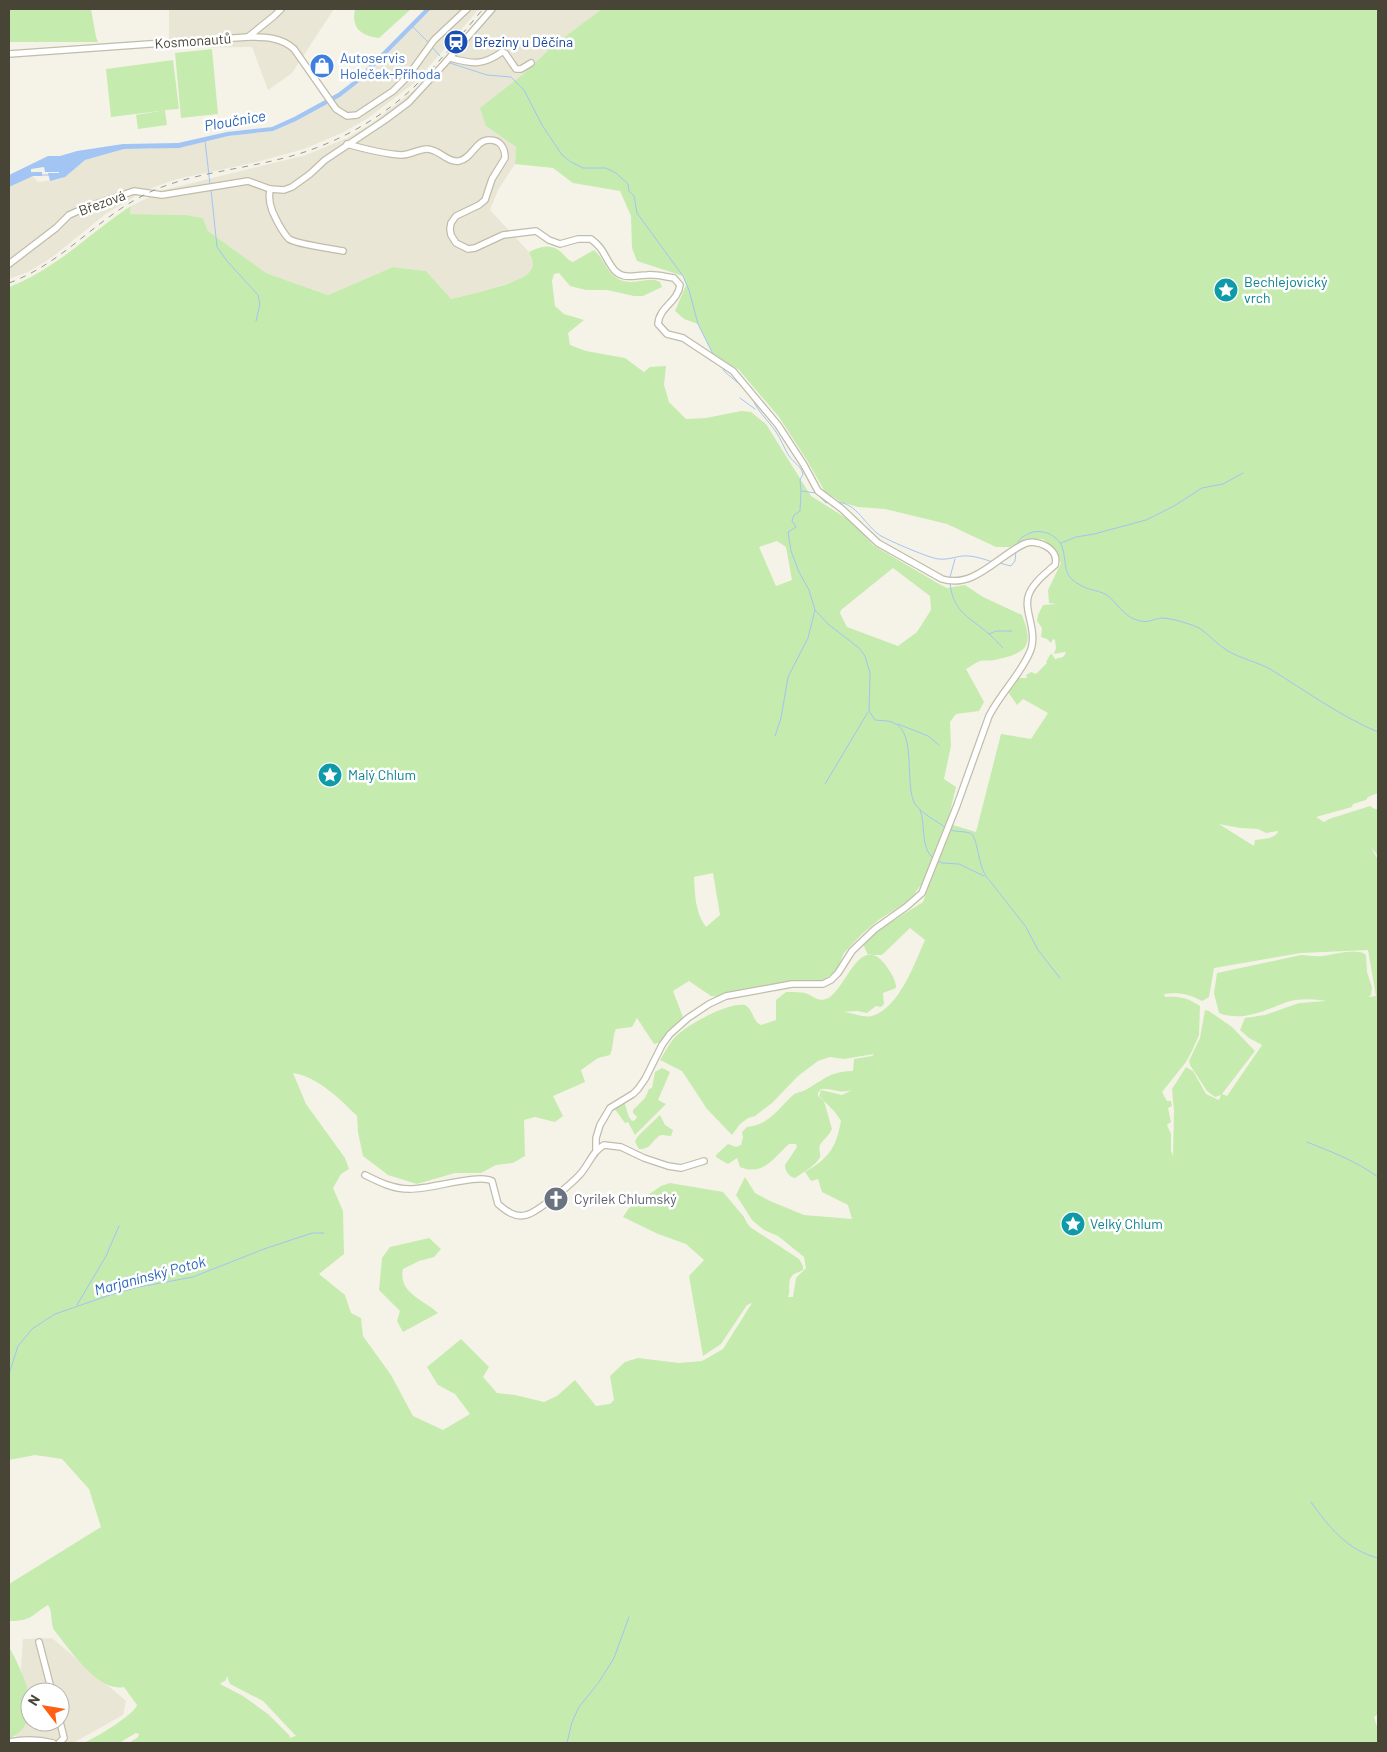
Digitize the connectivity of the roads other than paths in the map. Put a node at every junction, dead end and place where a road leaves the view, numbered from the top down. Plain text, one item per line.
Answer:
1 (280, 9) edge
2 (467, 9) edge
3 (492, 9) edge
4 (262, 26) junction
5 (248, 37) junction
6 (264, 37) junction
7 (9, 54) edge
8 (450, 58) junction
9 (531, 63) dead end
10 (347, 144) junction
11 (270, 189) junction
12 (343, 251) dead end
13 (9, 264) edge
14 (596, 1138) junction
15 (604, 1144) junction
16 (596, 1149) junction
17 (704, 1161) dead end
18 (365, 1175) dead end
19 (39, 1642) dead end
20 (49, 1682) edge
21 (62, 1732) edge
22 (9, 1742) edge
23 (53, 1743) edge
24 (59, 1743) edge

1 - 4 street, Kosmonautů
2 - 6 street
3 - 8 street
4 - 5 street, Kosmonautů
4 - 6 street
5 - 6 street
5 - 7 street, Kosmonautů
8 - 9 street
8 - 10 street
10 - 11 street
10 - 14 street
11 - 12 street
11 - 13 street, Březová
14 - 15 street
14 - 16 street
15 - 16 street
15 - 17 street
16 - 18 street
19 - 20 street
21 - 24 street
22 - 23 street

